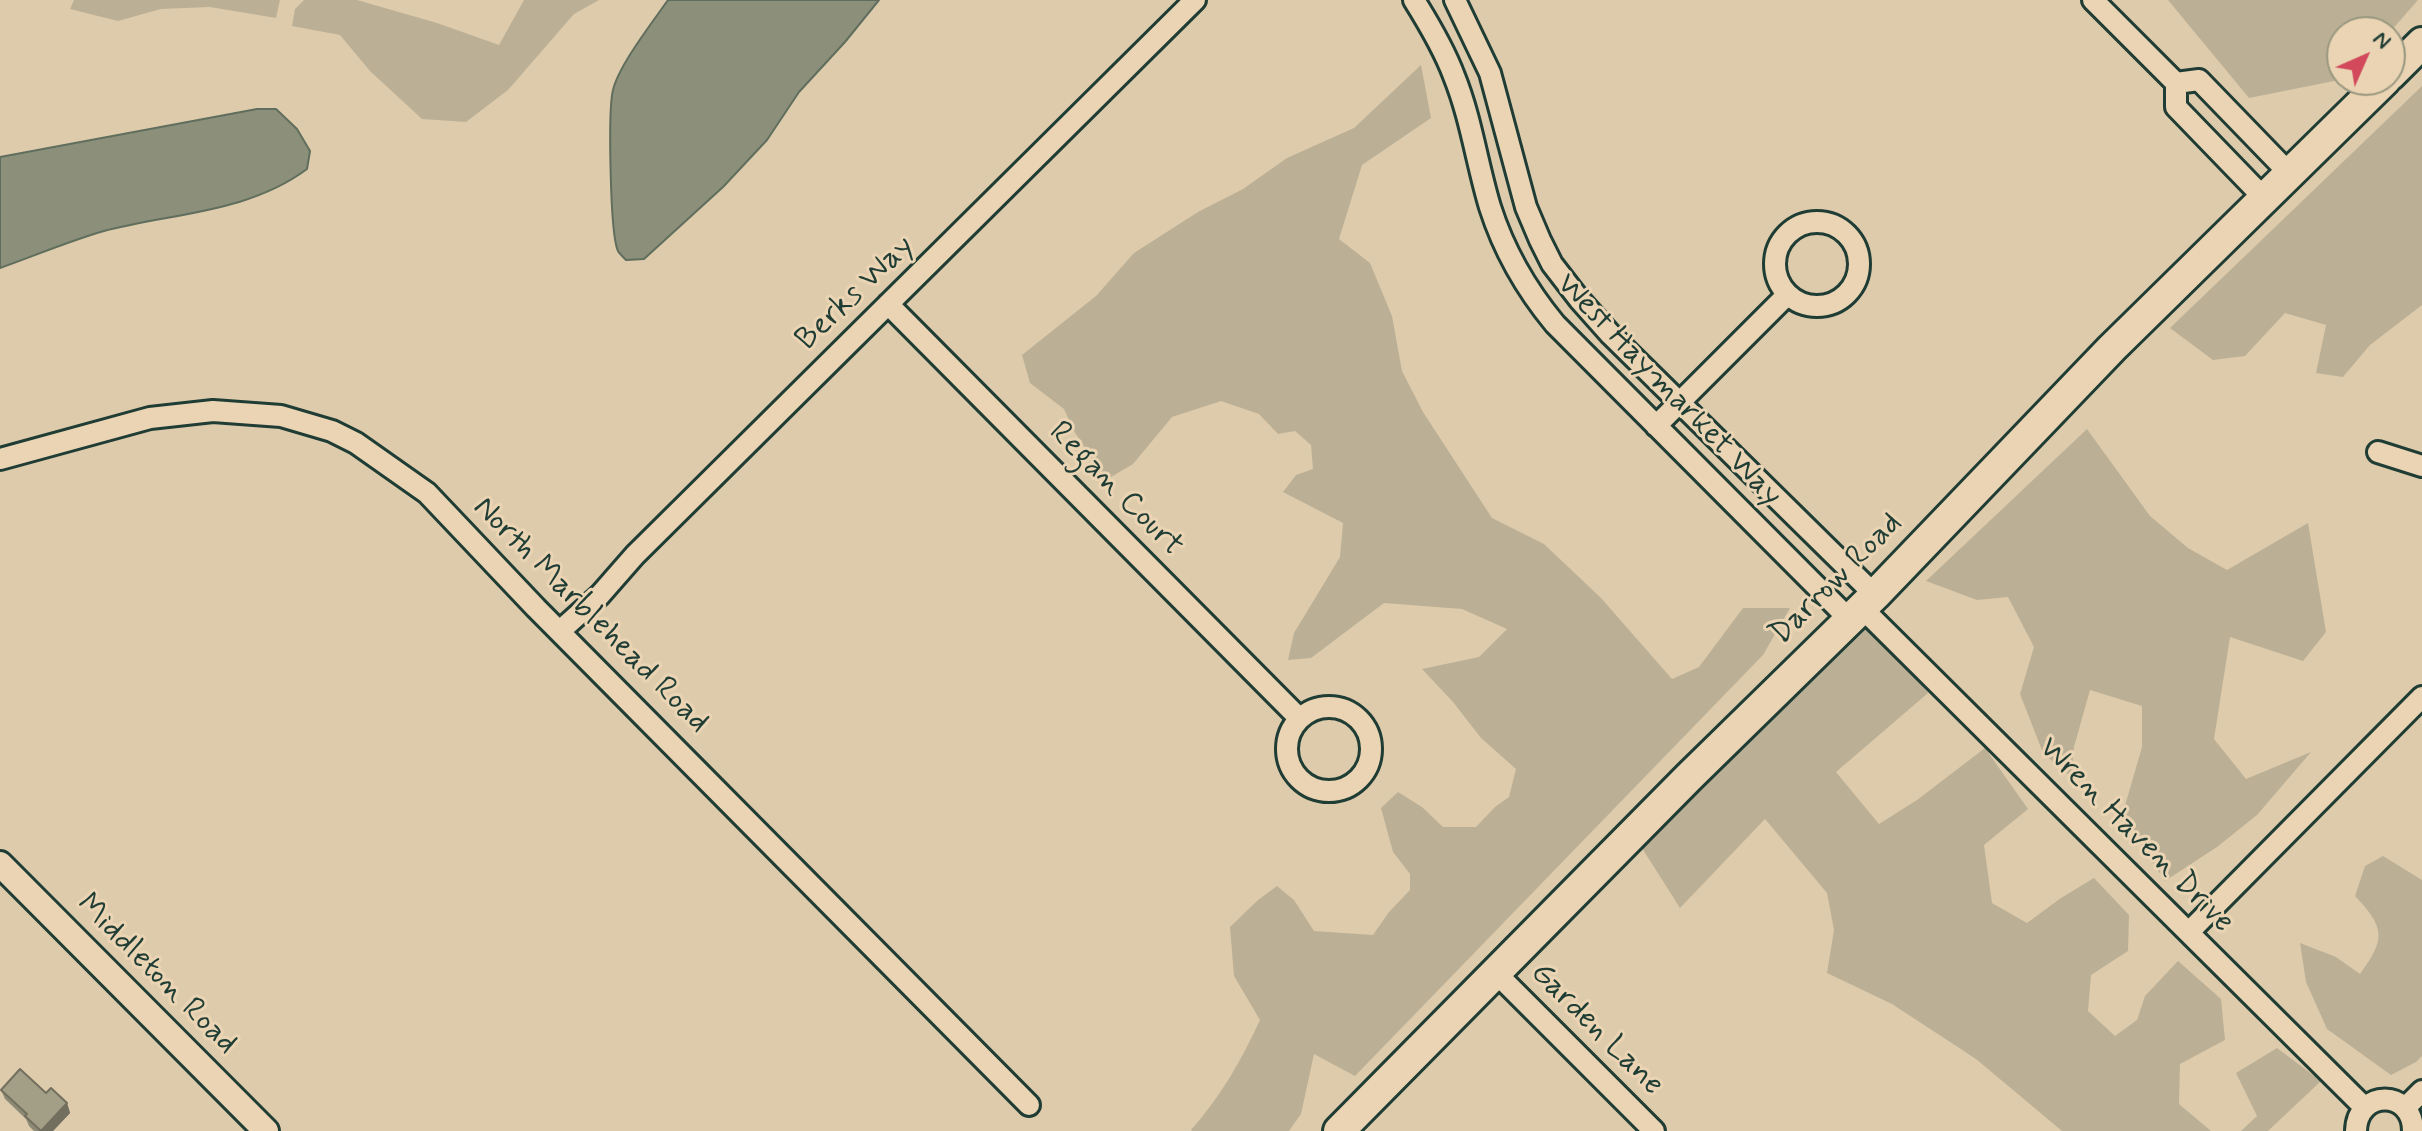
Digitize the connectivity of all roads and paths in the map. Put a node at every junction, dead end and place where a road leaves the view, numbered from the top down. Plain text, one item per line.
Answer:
1 (1195, 0) edge
2 (1414, 0) edge
3 (1455, 0) edge
4 (2093, 0) edge
5 (2422, 43) edge
6 (2406, 59) edge
7 (2176, 83) junction
8 (2368, 96) edge
9 (2289, 173) junction
10 (2264, 198) junction
11 (1787, 295) junction
12 (888, 304) junction
13 (1679, 403) junction
14 (1656, 426) junction
15 (2378, 452) dead end
16 (0, 459) edge
17 (2422, 466) edge
18 (1862, 608) junction
19 (560, 631) junction
20 (2422, 697) edge
21 (1299, 718) junction
22 (0, 864) edge
23 (2189, 932) junction
24 (1495, 972) junction
25 (2422, 1091) edge
26 (1029, 1105) dead end
27 (2364, 1107) junction
28 (2406, 1107) junction
29 (266, 1131) edge
30 (1339, 1131) edge
31 (1654, 1131) edge
32 (2356, 1131) edge
33 (2413, 1131) edge

1 - 12 street, Berks Way
2 - 14 street, West Haymarket Way
3 - 13 street, West Haymarket Way
4 - 7 street
5 - 6 main road
7 - 9 street
7 - 10 street
8 - 9 main road, Darrow Road
9 - 10 main road, Darrow Road
10 - 18 main road, Darrow Road
11 - 11 street
11 - 13 street
12 - 19 street, Berks Way
12 - 21 street, Regan Court
13 - 14 street
13 - 18 street, West Haymarket Way
14 - 18 street, West Haymarket Way
15 - 17 street
16 - 19 street, North Marblehead Road
18 - 23 street, Wren Haven Drive
18 - 24 main road, Darrow Road
19 - 26 street, North Marblehead Road
20 - 23 street
21 - 21 street
22 - 29 street, Middleton Road
23 - 27 street, Wren Haven Drive
24 - 30 main road, Darrow Road
24 - 31 street, Garden Lane
25 - 28 street
27 - 28 street
27 - 32 street
28 - 33 street

